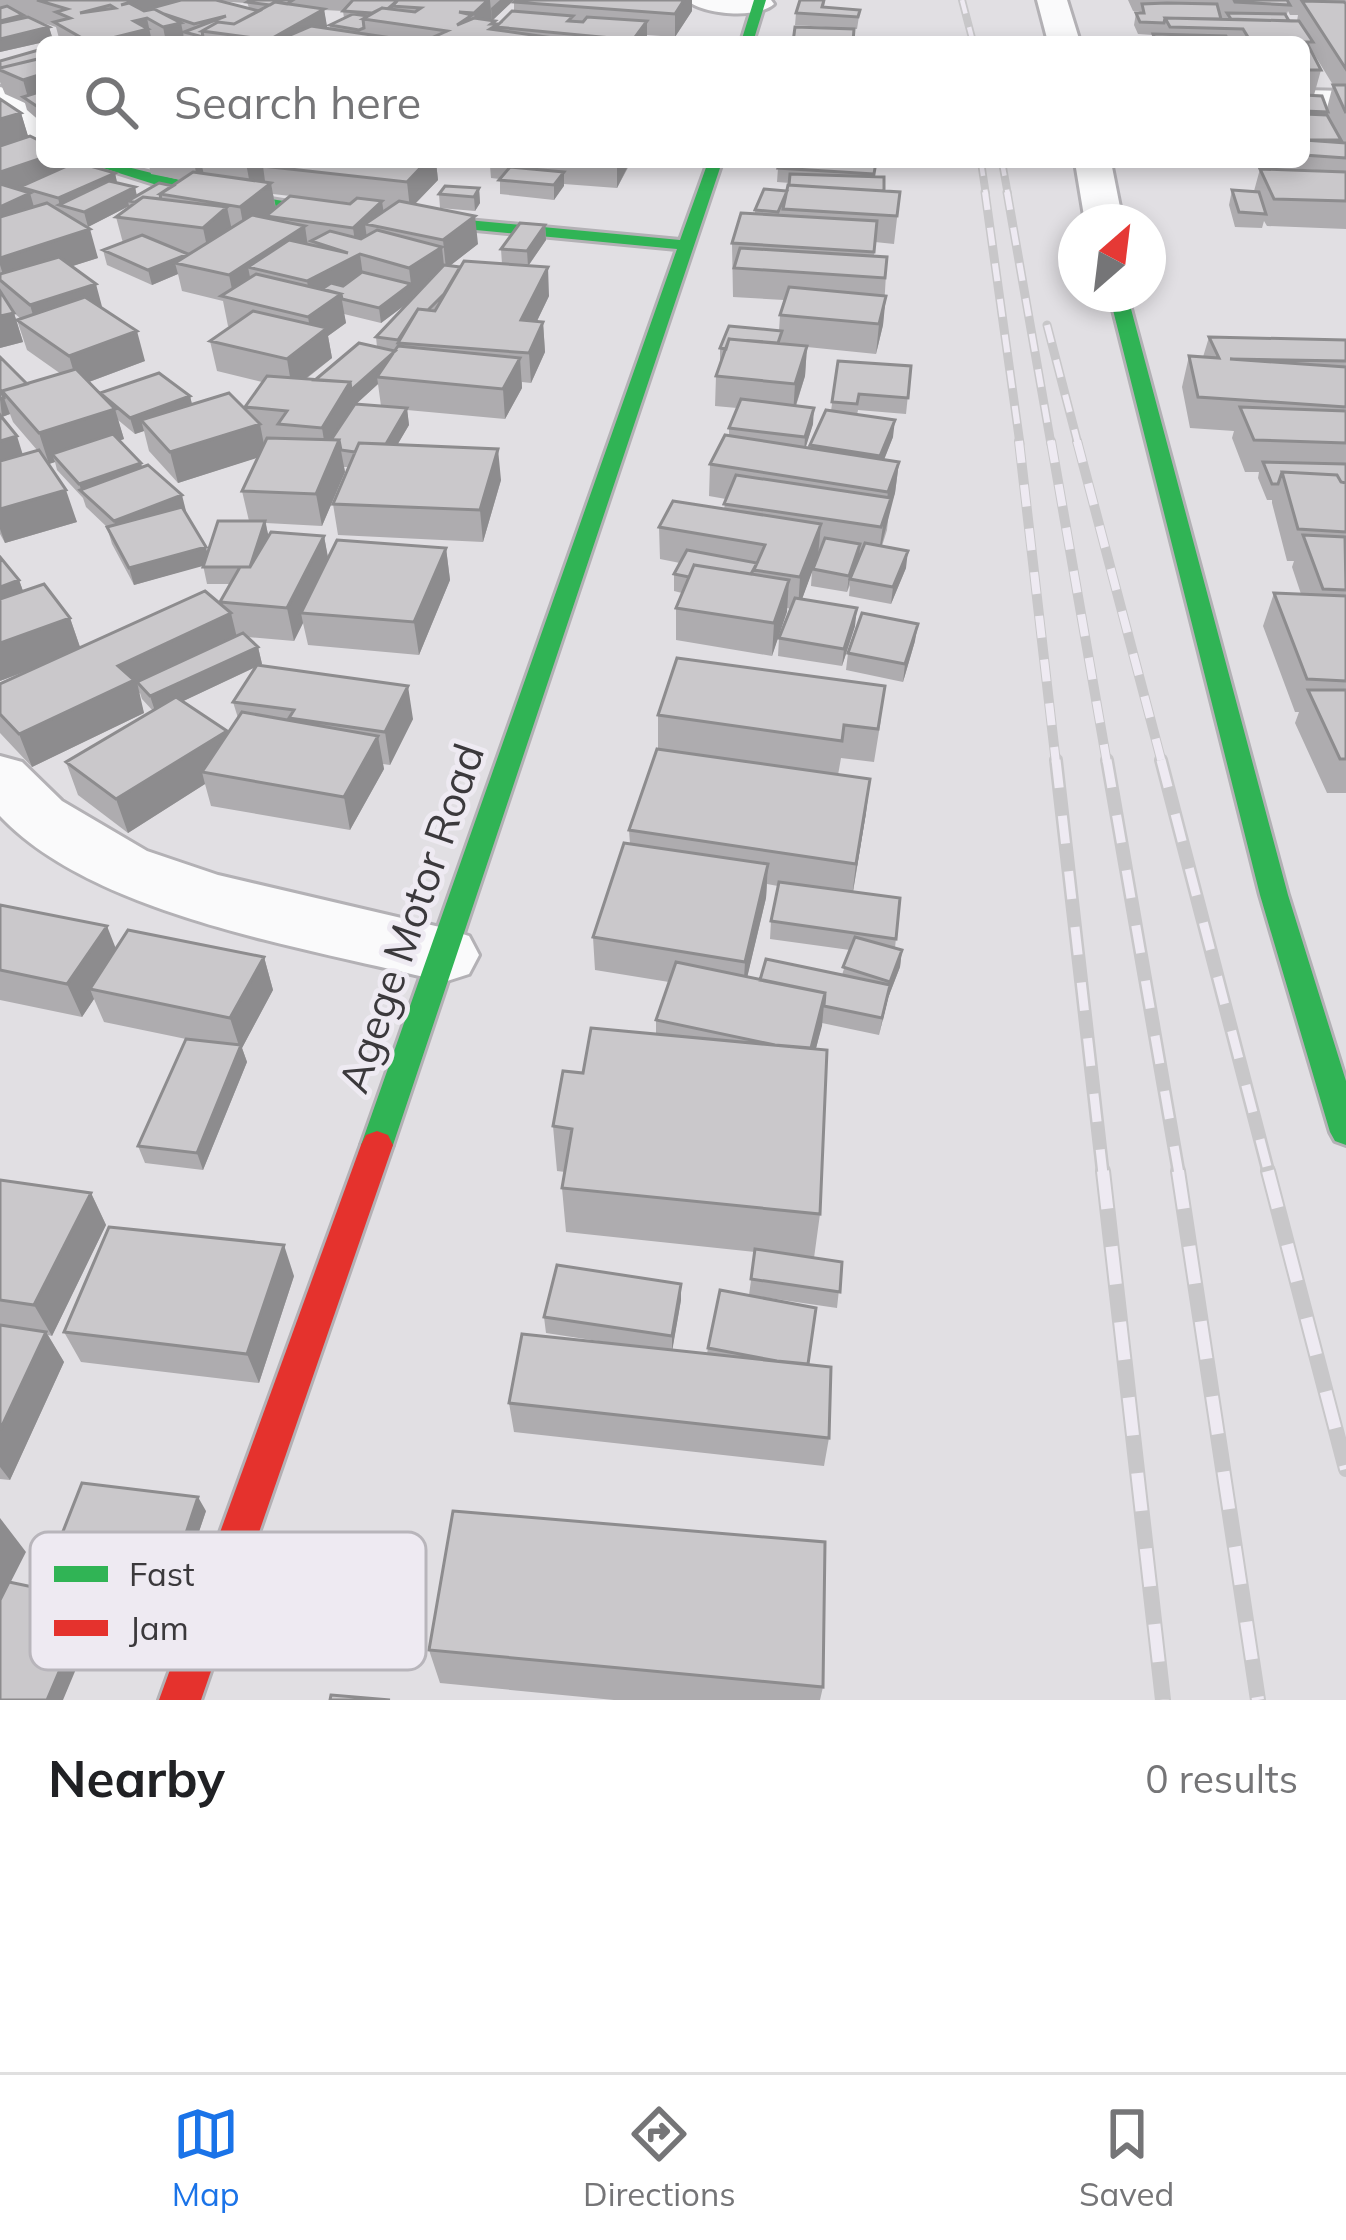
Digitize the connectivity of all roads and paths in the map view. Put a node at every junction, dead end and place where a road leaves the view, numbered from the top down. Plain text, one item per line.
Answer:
1 (702, 0) edge
2 (1052, 0) edge
3 (759, 2) edge
4 (750, 36) edge
5 (1062, 36) edge
6 (0, 97) edge
7 (1310, 100) edge
8 (1346, 101) edge
9 (36, 134) edge
10 (115, 168) edge
11 (713, 168) edge
12 (1094, 168) edge
13 (1100, 204) edge
14 (686, 245) junction
15 (1123, 312) edge
16 (0, 777) edge
17 (444, 955) junction
18 (1346, 1132) edge
19 (240, 1532) edge
20 (191, 1670) edge
21 (180, 1700) edge

1 - 3 street
2 - 5 street
3 - 4 main road
6 - 9 street
7 - 8 street
10 - 14 main road
11 - 14 main road, Agege Motor Road
12 - 13 street
14 - 17 main road, Agege Motor Road
15 - 18 main road
16 - 17 street
17 - 19 main road, Agege Motor Road
20 - 21 main road, Agege Motor Road

